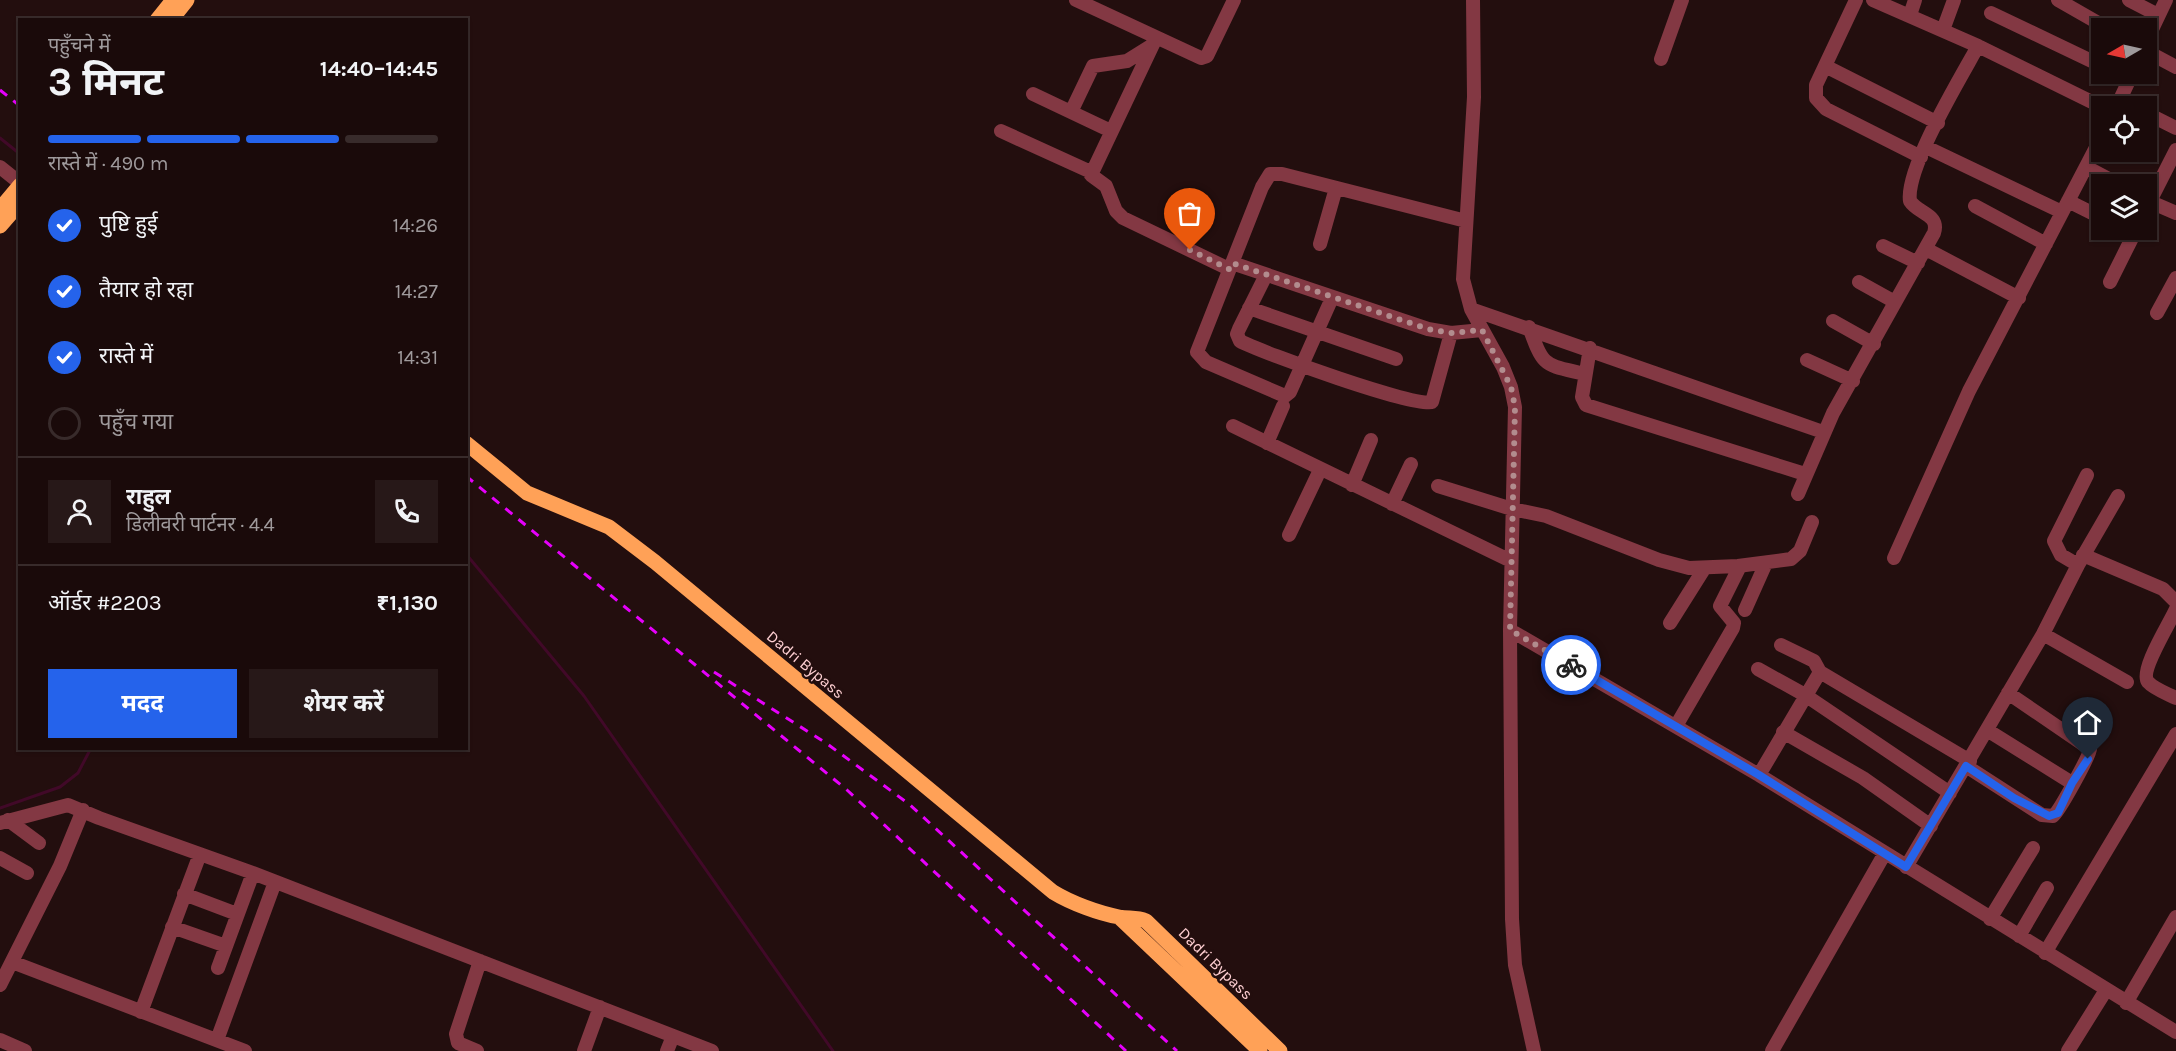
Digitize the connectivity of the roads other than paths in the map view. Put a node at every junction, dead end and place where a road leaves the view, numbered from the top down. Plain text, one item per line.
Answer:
1 (173, 0) edge
2 (187, 0) edge
3 (1076, 0) edge
4 (1234, 0) edge
5 (1473, 0) edge
6 (1682, 0) edge
7 (1856, 0) edge
8 (1873, 0) edge
9 (1916, 0) edge
10 (1954, 0) edge
11 (2058, 0) edge
12 (2129, 0) edge
13 (2166, 0) edge
14 (1991, 13) dead end
15 (1910, 15) junction
16 (2158, 15) junction
17 (159, 18) edge
18 (173, 18) edge
19 (2091, 18) edge
20 (2157, 18) edge
21 (1943, 30) junction
22 (1155, 40) junction
23 (1978, 46) junction
24 (2157, 56) edge
25 (1661, 59) dead end
26 (2091, 61) edge
27 (1825, 66) junction
28 (2176, 66) edge
29 (1033, 94) dead end
30 (2091, 102) edge
31 (1071, 112) junction
32 (2157, 118) edge
33 (1938, 123) junction
34 (2176, 128) edge
35 (1001, 131) dead end
36 (1111, 131) junction
37 (2176, 150) edge
38 (1924, 152) junction
39 (2091, 157) edge
40 (0, 167) edge
41 (2086, 167) junction
42 (1091, 172) junction
43 (2099, 174) edge
44 (18, 182) edge
45 (18, 186) edge
46 (2157, 187) edge
47 (1336, 188) junction
48 (18, 205) edge
49 (1975, 206) dead end
50 (2065, 206) junction
51 (2157, 207) edge
52 (0, 209) edge
53 (2176, 213) edge
54 (2091, 214) edge
55 (1466, 221) junction
56 (0, 226) edge
57 (2127, 240) edge
58 (1320, 244) dead end
59 (2046, 244) junction
60 (1883, 246) dead end
61 (1926, 249) junction
62 (1918, 263) junction
63 (1231, 266) junction
64 (1266, 275) junction
65 (2176, 278) edge
66 (1859, 282) dead end
67 (2110, 282) dead end
68 (2172, 297) edge
69 (1332, 298) junction
70 (2019, 298) junction
71 (1895, 302) junction
72 (1249, 308) junction
73 (1471, 309) junction
74 (2157, 313) dead end
75 (1833, 321) dead end
76 (1529, 327) junction
77 (1482, 330) junction
78 (1317, 331) junction
79 (1451, 333) junction
80 (1874, 344) junction
81 (1590, 348) junction
82 (1396, 359) dead end
83 (1807, 360) dead end
84 (1302, 364) junction
85 (1585, 374) junction
86 (1853, 381) junction
87 (1283, 406) dead end
88 (1233, 426) dead end
89 (1823, 432) junction
90 (1371, 440) dead end
91 (1267, 443) junction
92 (468, 445) edge
93 (1411, 464) dead end
94 (1320, 470) junction
95 (1805, 474) junction
96 (2087, 475) dead end
97 (1352, 485) junction
98 (1438, 486) dead end
99 (1798, 494) dead end
100 (2118, 496) dead end
101 (1392, 504) junction
102 (1512, 508) junction
103 (1812, 522) dead end
104 (1289, 535) dead end
105 (1894, 558) dead end
106 (2080, 560) junction
107 (1511, 561) junction
108 (1766, 562) junction
109 (1740, 566) junction
110 (1704, 569) junction
111 (2176, 601) edge
112 (2176, 609) edge
113 (1745, 610) dead end
114 (1670, 623) dead end
115 (1510, 630) junction
116 (2043, 634) junction
117 (1781, 645) dead end
118 (1758, 669) dead end
119 (1820, 672) junction
120 (2127, 682) dead end
121 (2008, 693) junction
122 (1805, 696) junction
123 (2176, 698) edge
124 (1676, 726) junction
125 (1987, 730) junction
126 (1783, 732) junction
127 (2176, 734) edge
128 (1968, 764) junction
129 (1759, 775) junction
130 (2072, 783) junction
131 (1950, 793) junction
132 (83, 810) junction
133 (4, 822) edge
134 (1931, 826) junction
135 (39, 843) dead end
136 (2033, 848) dead end
137 (1885, 853) junction
138 (200, 854) junction
139 (0, 858) edge
140 (1906, 867) junction
141 (27, 873) dead end
142 (253, 873) junction
143 (275, 882) junction
144 (2047, 888) dead end
145 (184, 894) junction
146 (237, 914) junction
147 (1119, 917) junction
148 (2176, 917) edge
149 (1990, 919) junction
150 (172, 927) junction
151 (2019, 936) junction
152 (226, 946) junction
153 (2045, 953) junction
154 (480, 961) junction
155 (12, 962) junction
156 (218, 968) dead end
157 (0, 985) edge
158 (2106, 990) junction
159 (2126, 1003) junction
160 (600, 1007) junction
161 (141, 1012) junction
162 (2176, 1032) edge
163 (673, 1036) junction
164 (212, 1039) junction
165 (0, 1040) edge
166 (25, 1051) edge
167 (203, 1051) edge
168 (246, 1051) edge
169 (477, 1051) edge
170 (584, 1051) edge
171 (667, 1051) edge
172 (712, 1051) edge
173 (1260, 1051) edge
174 (1280, 1051) edge
175 (1534, 1051) edge
176 (1772, 1051) edge
177 (2068, 1051) edge

1 - 17 main road
2 - 18 main road
3 - 22 street
4 - 22 street
5 - 55 street
6 - 25 street
7 - 27 street
8 - 15 street
9 - 15 street
10 - 21 street
11 - 19 street
12 - 16 street
13 - 16 street
14 - 26 street
15 - 21 street
16 - 20 street
21 - 23 street
22 - 31 street
22 - 36 street
23 - 30 street
23 - 33 street
24 - 28 street
27 - 33 street
27 - 38 street
29 - 31 street
31 - 36 street
32 - 34 street
33 - 38 street
35 - 42 street
36 - 42 street
37 - 46 street
38 - 50 street
38 - 61 street
39 - 41 street
40 - 44 street
41 - 43 street
41 - 50 street
42 - 63 street
45 - 52 main road
47 - 55 street
47 - 58 street
47 - 63 street
48 - 56 main road
49 - 59 street
50 - 54 street
50 - 59 street
51 - 53 street
55 - 73 street
57 - 67 street
59 - 70 street
60 - 62 street
61 - 62 street
61 - 70 street
62 - 71 street
63 - 64 street
63 - 84 street
64 - 69 street
64 - 72 street
65 - 68 street
66 - 71 street
68 - 74 street
69 - 78 street
69 - 79 street
70 - 105 street
71 - 80 street
72 - 78 street
72 - 84 street
73 - 76 street
73 - 77 street
75 - 80 street
76 - 81 street
76 - 85 street
77 - 79 street
77 - 102 street
78 - 82 street
78 - 84 street
79 - 84 street
80 - 86 street
81 - 85 street
81 - 89 street
83 - 86 street
85 - 95 street
86 - 89 street
87 - 91 street
88 - 91 street
89 - 95 street
90 - 97 street
91 - 94 street
92 - 147 main road, Dadri Bypass
93 - 101 street
94 - 97 street
94 - 104 street
95 - 99 street
96 - 106 street
97 - 101 street
98 - 102 street
100 - 106 street
101 - 107 street
102 - 107 street
102 - 110 street
103 - 108 street
106 - 111 street
106 - 116 street
107 - 115 street
108 - 109 street
108 - 113 street
109 - 110 street
109 - 124 street
110 - 114 street
112 - 123 street
115 - 124 street
115 - 175 street
116 - 120 street
116 - 121 street
117 - 119 street
118 - 122 street
119 - 122 street
119 - 128 street
121 - 125 street
121 - 130 street
122 - 126 street
122 - 131 street
124 - 129 street
125 - 128 street
125 - 130 street
126 - 129 street
126 - 134 street
127 - 153 street
128 - 130 street
128 - 131 street
129 - 137 street
131 - 134 street
132 - 133 street
132 - 138 street
132 - 155 street
133 - 135 street
134 - 140 street
136 - 149 street
137 - 140 street
137 - 176 street
138 - 142 street
138 - 145 street
139 - 141 street
140 - 149 street
142 - 143 street
142 - 146 street
143 - 154 street
143 - 164 street
144 - 151 street
145 - 146 street
145 - 150 street
146 - 152 street
147 - 173 main road, Dadri Bypass
147 - 174 main road, Dadri Bypass
148 - 159 street
149 - 151 street
150 - 152 street
150 - 161 street
151 - 153 street
152 - 156 street
153 - 158 street
154 - 160 street
154 - 169 street
155 - 157 street
155 - 161 street
158 - 159 street
158 - 177 street
159 - 162 street
160 - 163 street
160 - 170 street
161 - 164 street
163 - 171 street
163 - 172 street
164 - 167 street
164 - 168 street
165 - 166 street

